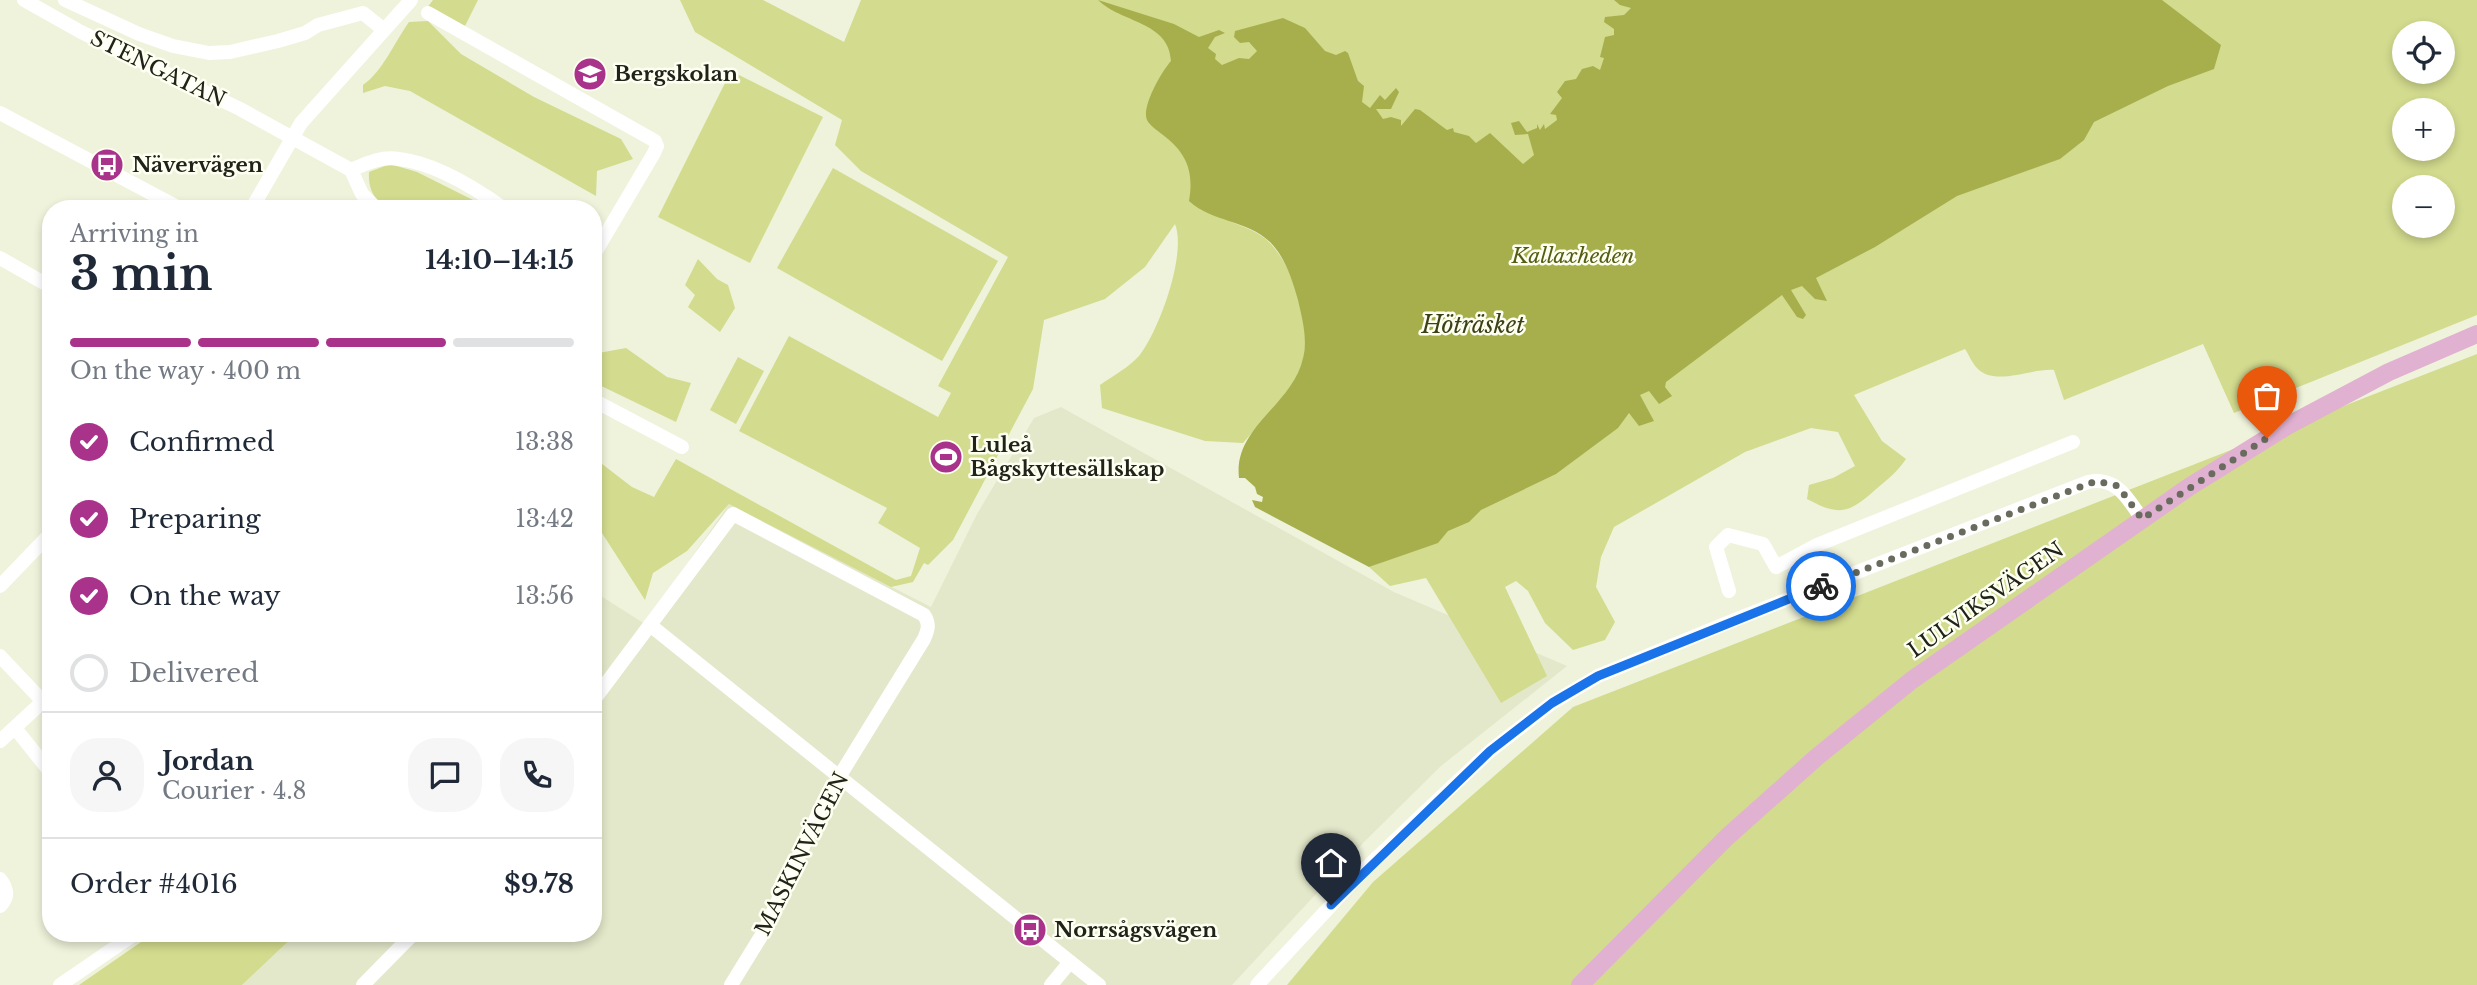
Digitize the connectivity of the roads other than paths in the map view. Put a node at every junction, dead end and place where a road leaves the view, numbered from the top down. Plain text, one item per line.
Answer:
1 (24, 0) edge
2 (65, 0) edge
3 (411, 0) edge
4 (428, 13) dead end
5 (384, 30) junction
6 (0, 113) edge
7 (292, 138) junction
8 (351, 170) junction
9 (164, 200) edge
10 (257, 200) edge
11 (368, 200) edge
12 (488, 200) edge
13 (602, 241) edge
14 (0, 258) edge
15 (42, 282) edge
16 (2477, 334) edge
17 (602, 405) edge
18 (2073, 442) dead end
19 (682, 447) dead end
20 (2142, 519) junction
21 (42, 542) edge
22 (0, 586) edge
23 (1729, 591) dead end
24 (650, 625) junction
25 (0, 656) edge
26 (602, 689) edge
27 (42, 696) edge
28 (42, 707) edge
29 (15, 728) junction
30 (0, 741) edge
31 (42, 762) edge
32 (839, 777) junction
33 (0, 878) edge
34 (0, 906) edge
35 (123, 942) edge
36 (405, 942) edge
37 (1070, 962) junction
38 (60, 985) edge
39 (363, 985) edge
40 (730, 985) edge
41 (1051, 985) edge
42 (1099, 985) edge
43 (1257, 985) edge
44 (1580, 985) edge

1 - 7 street, STENGATAN
2 - 5 street, STENGATAN
3 - 5 street
4 - 13 street
5 - 7 street
6 - 9 street
7 - 8 street, STENGATAN
7 - 10 street
8 - 11 street
8 - 12 street
14 - 15 street
16 - 20 main road, LULVIKSVÄGEN
17 - 19 street
18 - 23 street
20 - 43 street
20 - 44 main road, LULVIKSVÄGEN
21 - 22 street
24 - 26 street
24 - 32 street
24 - 32 street, MASKINVÄGEN
25 - 27 street
28 - 29 street
29 - 30 street
29 - 31 street
32 - 37 street
32 - 40 street, MASKINVÄGEN
33 - 34 street
35 - 38 street
36 - 39 street
37 - 41 street
37 - 42 street

